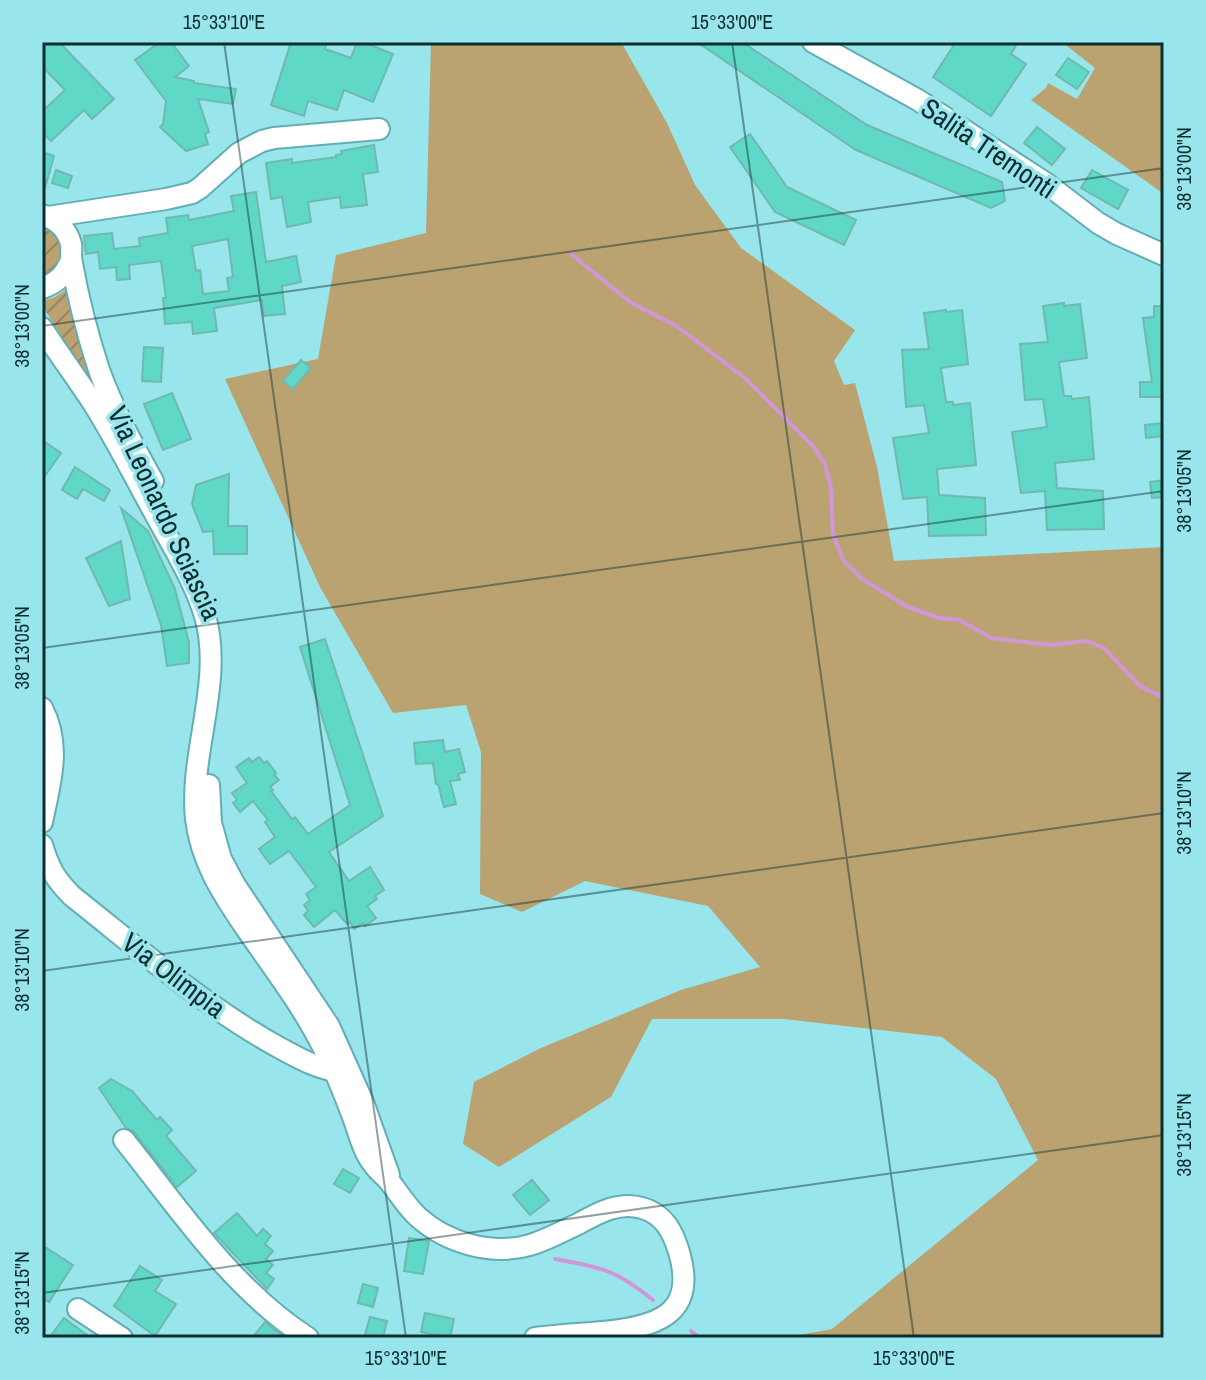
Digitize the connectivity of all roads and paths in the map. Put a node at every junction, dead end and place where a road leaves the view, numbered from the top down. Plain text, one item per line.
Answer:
1 (813, 42) edge
2 (379, 129) dead end
3 (96, 209) junction
4 (45, 216) edge
5 (1164, 255) edge
6 (73, 262) junction
7 (42, 288) edge
8 (42, 328) edge
9 (99, 396) junction
10 (42, 708) edge
11 (42, 822) edge
12 (42, 845) edge
13 (342, 1072) junction
14 (124, 1140) dead end
15 (78, 1309) dead end
16 (122, 1338) edge
17 (308, 1338) edge
18 (535, 1338) edge

1 - 5 street, Salita Tremonti
2 - 3 street
3 - 4 street
3 - 6 street
4 - 6 street
6 - 7 street
6 - 9 street, Via Leonardo Sciascia
8 - 9 street, Via Leonardo Sciascia
9 - 13 street, Via Leonardo Sciascia
10 - 11 street
12 - 13 street, Via Olimpia
13 - 18 street, Via Leonardo Sciascia
14 - 17 street
15 - 16 street

